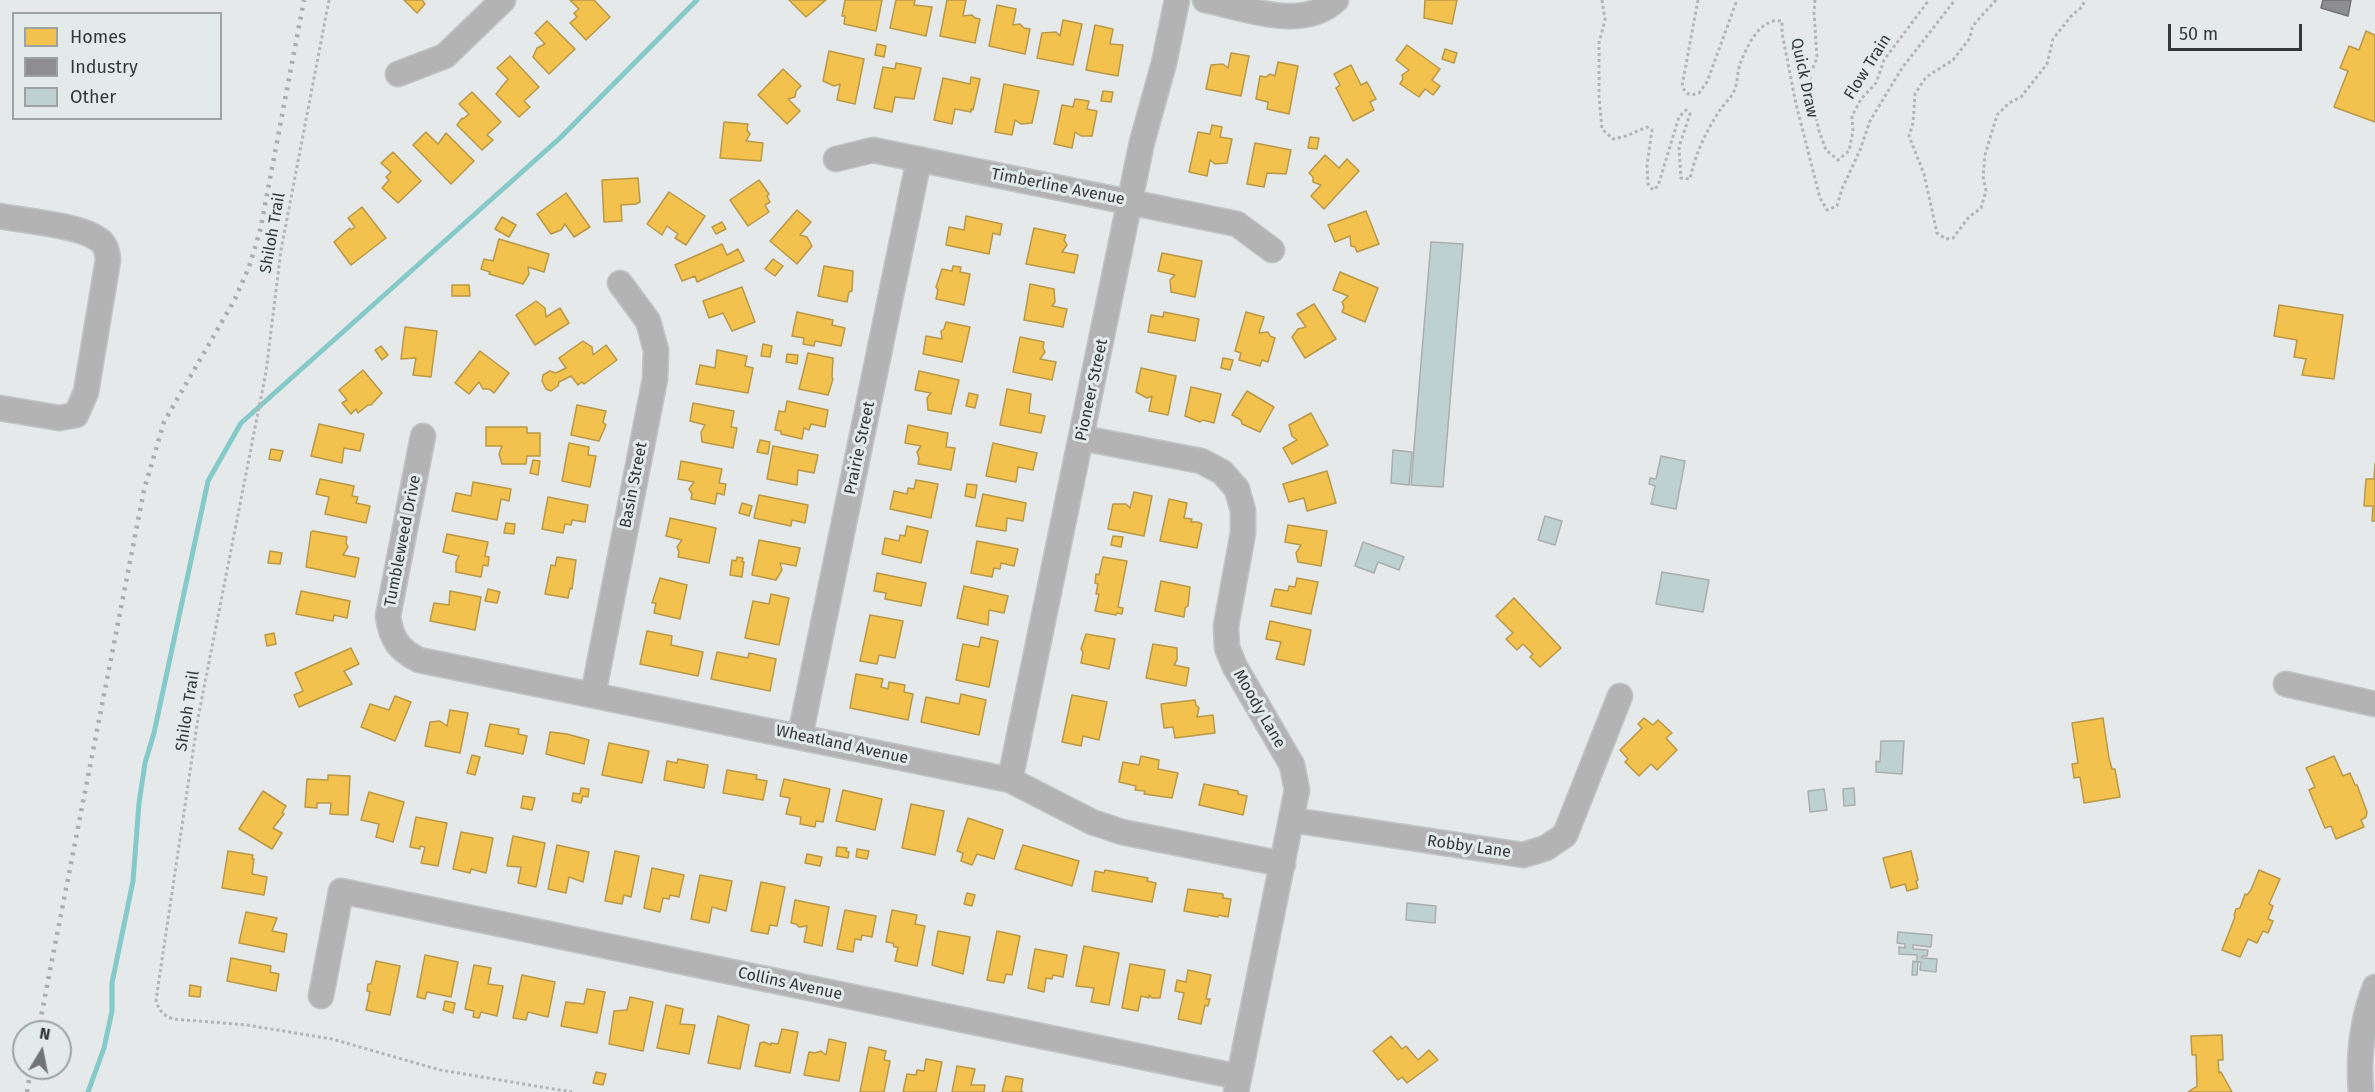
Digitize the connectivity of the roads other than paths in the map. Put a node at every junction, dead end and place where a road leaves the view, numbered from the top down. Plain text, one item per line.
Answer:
1 (503, 0) edge
2 (1177, 0) edge
3 (1205, 0) edge
4 (1336, 0) edge
5 (398, 74) dead end
6 (836, 159) dead end
7 (919, 159) junction
8 (1130, 202) junction
9 (0, 216) edge
10 (1272, 250) dead end
11 (620, 283) dead end
12 (0, 408) edge
13 (423, 436) dead end
14 (1082, 438) junction
15 (396, 644) joint
16 (2286, 684) dead end
17 (593, 695) junction
18 (1620, 696) dead end
19 (2375, 704) edge
20 (800, 736) junction
21 (1010, 780) junction
22 (1292, 820) junction
23 (1283, 864) junction
24 (2375, 987) edge
25 (321, 996) dead end
26 (1238, 1085) edge
27 (2361, 1092) edge

1 - 5 street
2 - 8 street, Pioneer Street
3 - 4 street
6 - 7 street, Timberline Avenue
7 - 8 street, Timberline Avenue
7 - 20 street, Prairie Street
8 - 10 street, Timberline Avenue
8 - 14 street, Pioneer Street
9 - 12 street
11 - 17 street, Basin Street
13 - 15 street, Tumbleweed Drive
14 - 21 street, Pioneer Street
14 - 22 street, Moody Lane
15 - 17 street, Wheatland Avenue
16 - 19 street
17 - 20 street, Wheatland Avenue
18 - 22 street, Robby Lane
20 - 21 street, Wheatland Avenue
21 - 23 street, Wheatland Avenue
22 - 23 street, Moody Lane
23 - 26 street, Moody Lane
24 - 27 street
25 - 26 street, Collins Avenue

